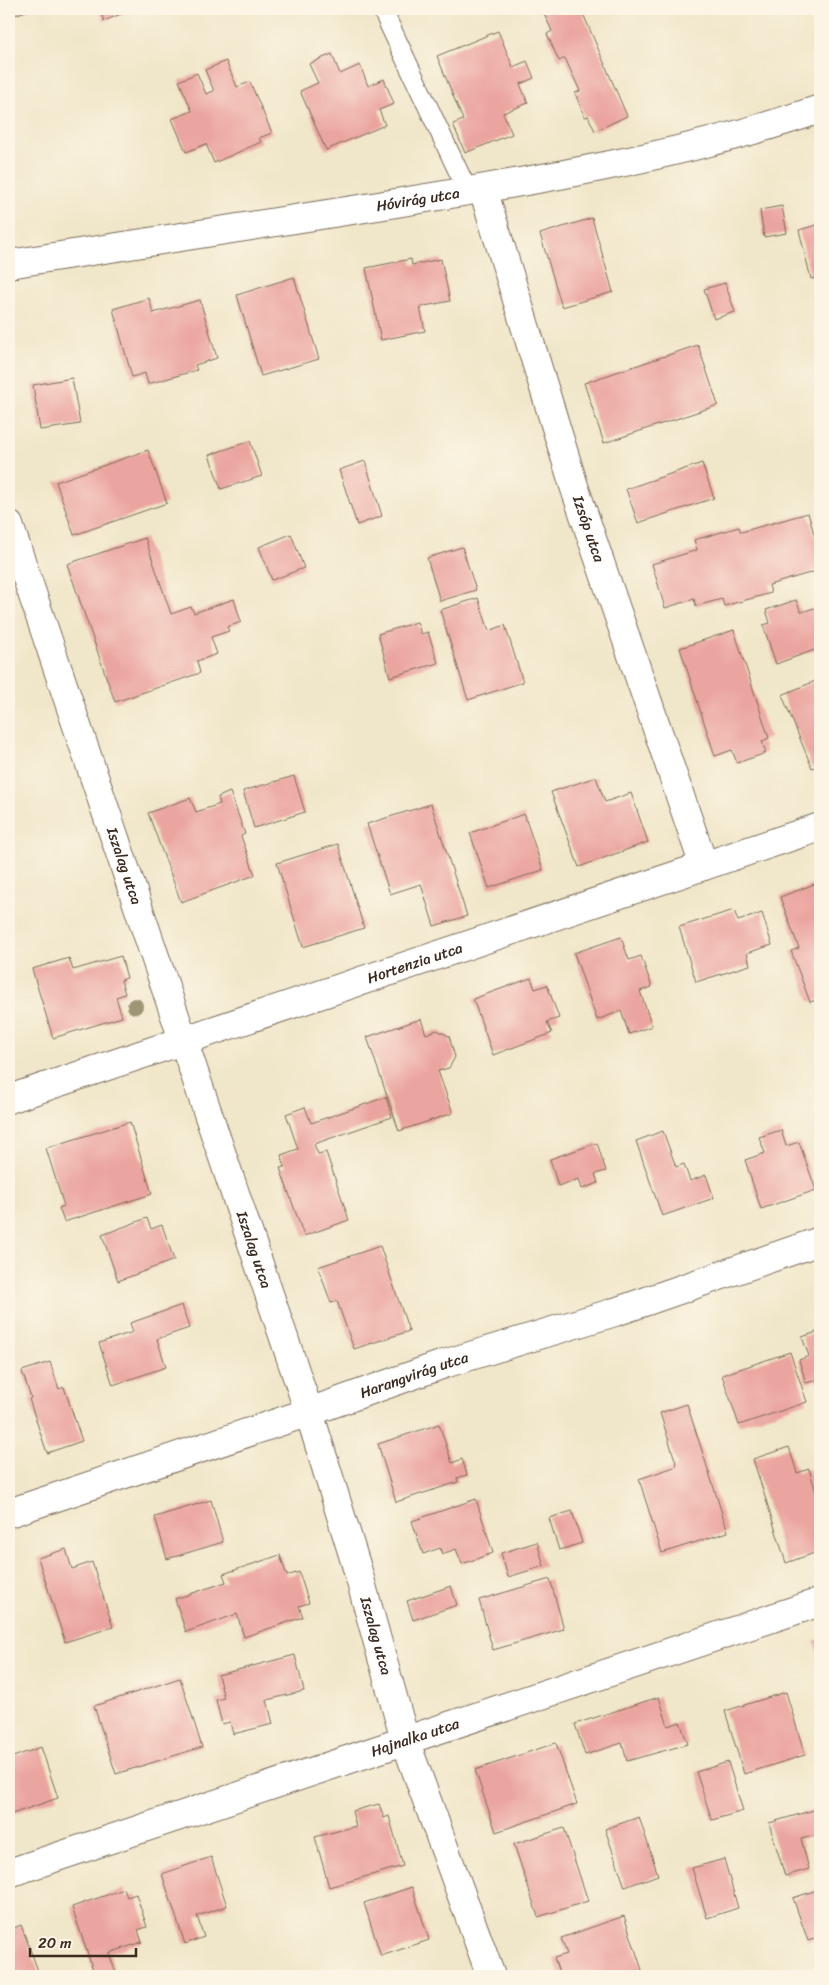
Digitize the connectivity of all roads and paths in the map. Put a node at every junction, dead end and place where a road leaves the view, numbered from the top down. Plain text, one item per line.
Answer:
1 (382, 9) edge
2 (820, 110) edge
3 (475, 190) junction
4 (9, 264) edge
5 (9, 525) edge
6 (820, 827) edge
7 (704, 866) junction
8 (184, 1042) junction
9 (9, 1100) edge
10 (820, 1241) edge
11 (309, 1412) junction
12 (9, 1513) edge
13 (820, 1602) edge
14 (405, 1740) junction
15 (9, 1873) edge
16 (491, 1976) edge

1 - 3 lane
2 - 3 street, Hóvirág utca
3 - 4 street, Hóvirág utca
3 - 7 street, Izsóp utca
5 - 8 street, Iszalag utca
6 - 7 street, Hortenzia utca
7 - 8 street, Hortenzia utca
8 - 9 street, Hortenzia utca
8 - 11 street, Iszalag utca
10 - 11 street, Harangvirág utca
11 - 12 street, Harangvirág utca
11 - 14 street, Iszalag utca
13 - 14 street, Hajnalka utca
14 - 15 street, Hajnalka utca
14 - 16 street, Iszalag utca

